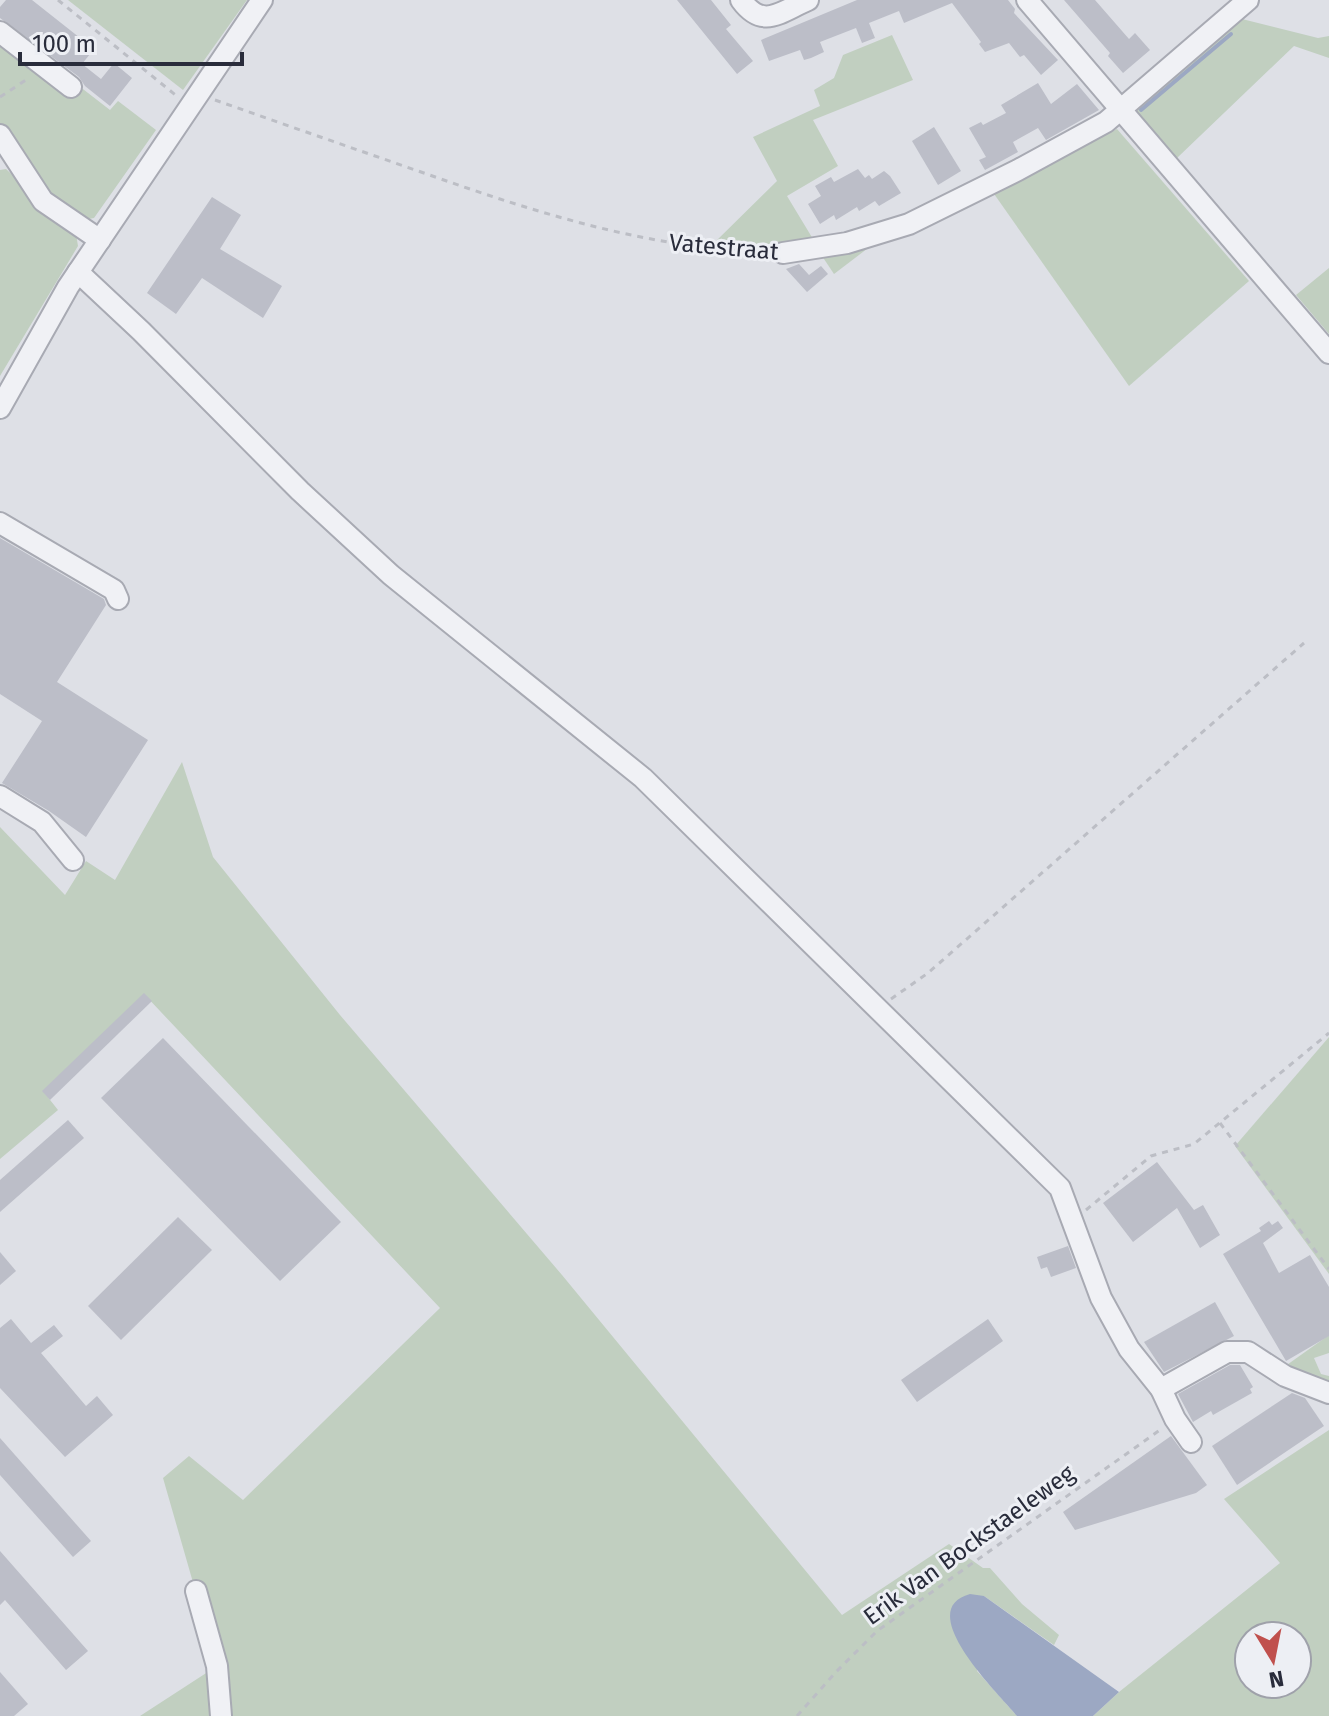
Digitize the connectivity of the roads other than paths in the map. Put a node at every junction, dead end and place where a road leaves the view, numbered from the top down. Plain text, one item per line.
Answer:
1 (262, 0) edge
2 (741, 0) edge
3 (808, 0) edge
4 (1027, 0) edge
5 (1248, 0) edge
6 (0, 32) edge
7 (71, 87) dead end
8 (1120, 111) junction
9 (0, 135) edge
10 (6, 158) edge
11 (100, 240) junction
12 (783, 253) road end
13 (78, 272) junction
14 (1329, 353) edge
15 (0, 407) edge
16 (0, 523) edge
17 (118, 599) dead end
18 (0, 796) edge
19 (73, 860) dead end
20 (1161, 1389) junction
21 (1329, 1393) edge
22 (1191, 1442) dead end
23 (196, 1591) dead end
24 (221, 1716) edge

1 - 11 street
2 - 3 street
4 - 8 street
5 - 8 street, Vatestraat
6 - 7 street
8 - 12 street, Vatestraat
8 - 14 street
9 - 10 street
10 - 11 street
11 - 13 street
13 - 15 street
13 - 20 street
16 - 17 street
18 - 19 street
20 - 21 street
20 - 22 street
23 - 24 street

